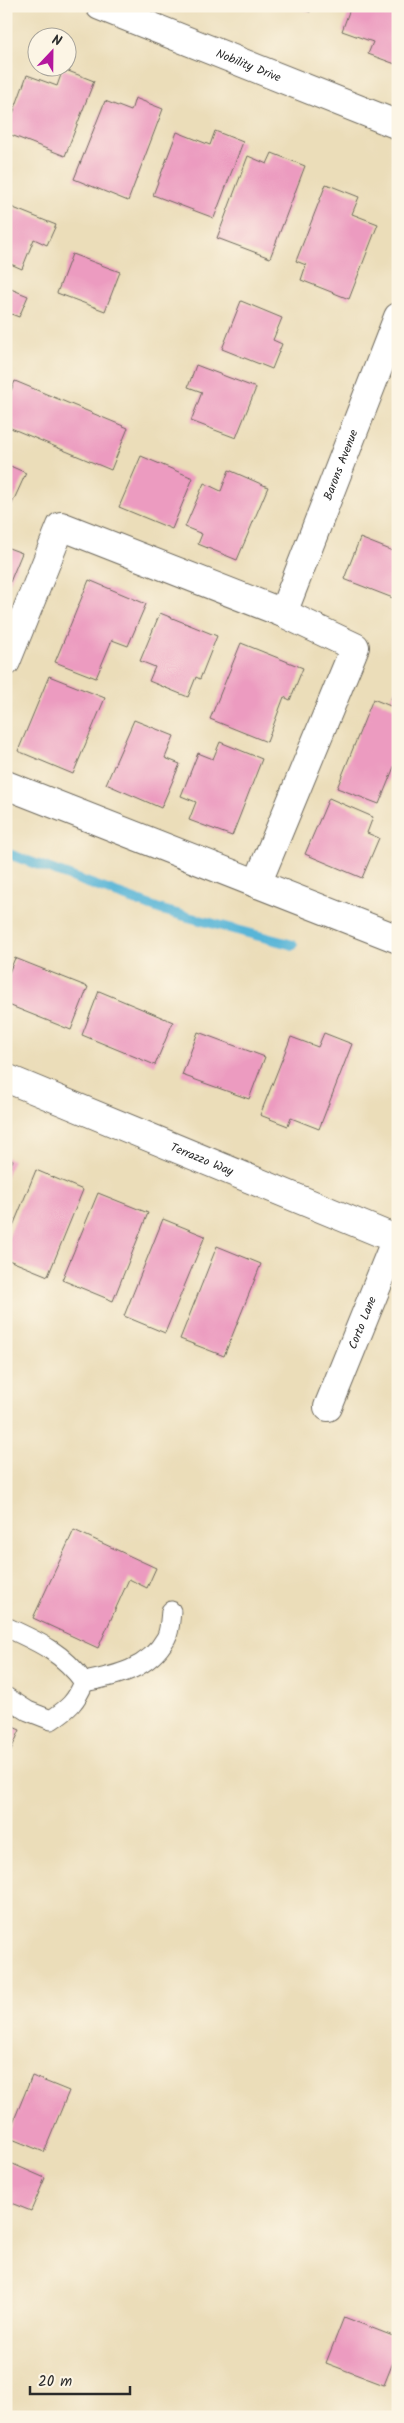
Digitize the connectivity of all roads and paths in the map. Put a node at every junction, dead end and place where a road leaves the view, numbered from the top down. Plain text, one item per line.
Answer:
1 (100, 6) edge
2 (398, 125) edge
3 (398, 317) edge
4 (283, 613) junction
5 (6, 662) edge
6 (6, 785) edge
7 (257, 884) junction
8 (398, 939) edge
9 (6, 1078) edge
10 (397, 1240) edge
11 (328, 1407) dead end
12 (172, 1611) dead end
13 (6, 1626) edge
14 (84, 1682) junction
15 (6, 1697) edge

1 - 2 street, Nobility Drive
3 - 4 street, Barons Avenue
4 - 5 street
4 - 7 street
6 - 7 street
7 - 8 street
9 - 10 street, Terrazzo Way
10 - 11 street, Corto Lane
12 - 14 lane
13 - 14 lane
14 - 15 lane

